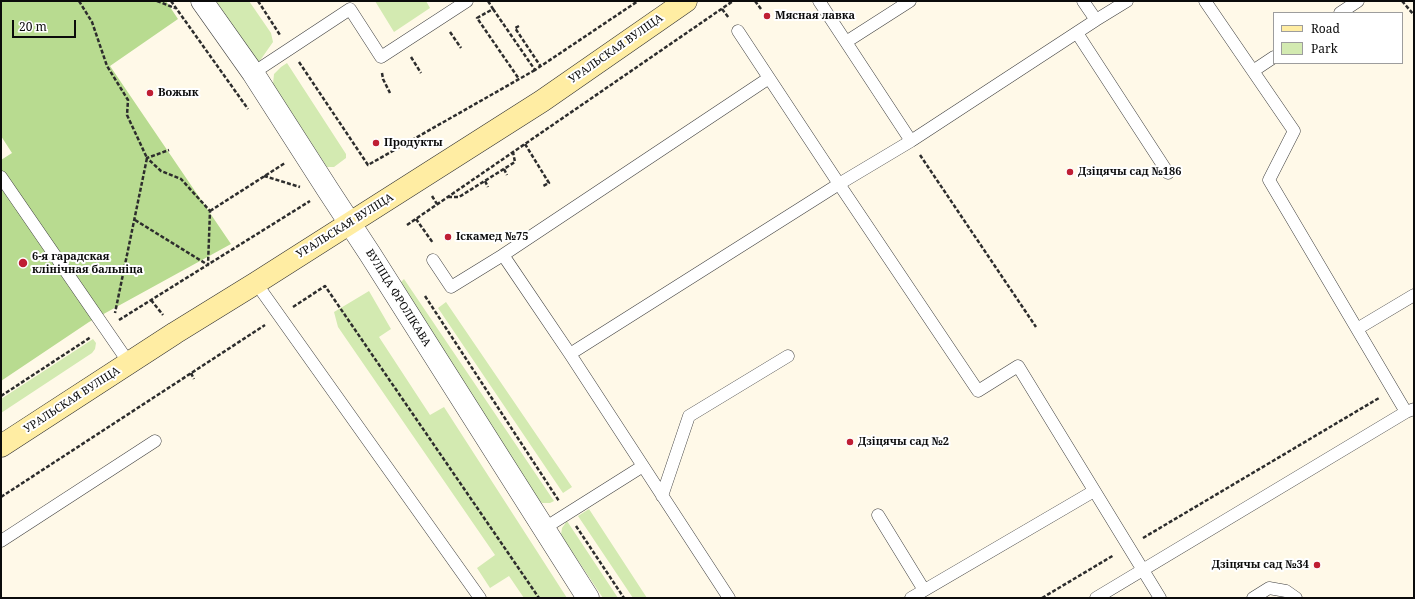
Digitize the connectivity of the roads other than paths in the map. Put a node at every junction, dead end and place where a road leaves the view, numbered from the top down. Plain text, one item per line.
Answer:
1 (202, 1) edge
2 (467, 1) edge
3 (686, 1) edge
4 (820, 1) edge
5 (910, 1) edge
6 (1083, 1) edge
7 (1126, 1) edge
8 (1205, 1) edge
9 (1358, 1) edge
10 (1342, 12) edge
11 (1096, 20) junction
12 (738, 32) dead end
13 (1076, 33) junction
14 (846, 42) junction
15 (1273, 58) edge
16 (1253, 71) junction
17 (253, 73) junction
18 (769, 78) junction
19 (911, 141) junction
20 (1168, 173) dead end
21 (1, 177) edge
22 (838, 184) junction
23 (350, 223) junction
24 (503, 255) junction
25 (433, 260) dead end
26 (256, 283) junction
27 (1414, 295) edge
28 (1357, 329) junction
29 (570, 354) junction
30 (788, 356) dead end
31 (129, 363) junction
32 (1410, 410) edge
33 (155, 441) dead end
34 (1, 446) edge
35 (643, 466) junction
36 (1094, 491) junction
37 (662, 496) junction
38 (878, 515) dead end
39 (543, 529) junction
40 (1, 541) edge
41 (1144, 570) junction
42 (924, 590) junction
43 (480, 598) edge
44 (588, 598) edge
45 (729, 598) edge
46 (911, 598) edge
47 (1096, 598) edge
48 (1160, 598) edge
49 (1253, 598) edge
50 (1296, 598) edge

1 - 17 street, ВУЛІЦА ФРОЛІКАВА
2 - 17 lane
3 - 23 street, УРАЛЬСКАЯ ВУЛІЦА
4 - 14 lane
5 - 14 lane
6 - 11 lane
7 - 11 lane
8 - 16 lane
9 - 10 lane
11 - 13 lane
12 - 18 lane
13 - 19 lane
13 - 20 lane
14 - 19 lane
15 - 16 lane
16 - 28 lane
17 - 23 street, ВУЛІЦА ФРОЛІКАВА
18 - 22 lane
18 - 24 lane
19 - 22 lane
21 - 31 lane
22 - 29 lane
22 - 36 lane
23 - 26 street, УРАЛЬСКАЯ ВУЛІЦА
23 - 39 street, ВУЛІЦА ФРОЛІКАВА
24 - 25 lane
24 - 29 lane
26 - 31 street, УРАЛЬСКАЯ ВУЛІЦА
26 - 43 lane
27 - 28 lane
28 - 32 lane
29 - 35 lane
30 - 37 lane
31 - 34 street, УРАЛЬСКАЯ ВУЛІЦА
32 - 41 lane
33 - 40 lane
35 - 37 lane
35 - 39 lane
36 - 41 lane
36 - 42 lane
37 - 45 lane
38 - 42 lane
39 - 44 street, ВУЛІЦА ФРОЛІКАВА
41 - 47 lane
41 - 48 lane
42 - 46 lane
49 - 50 lane

